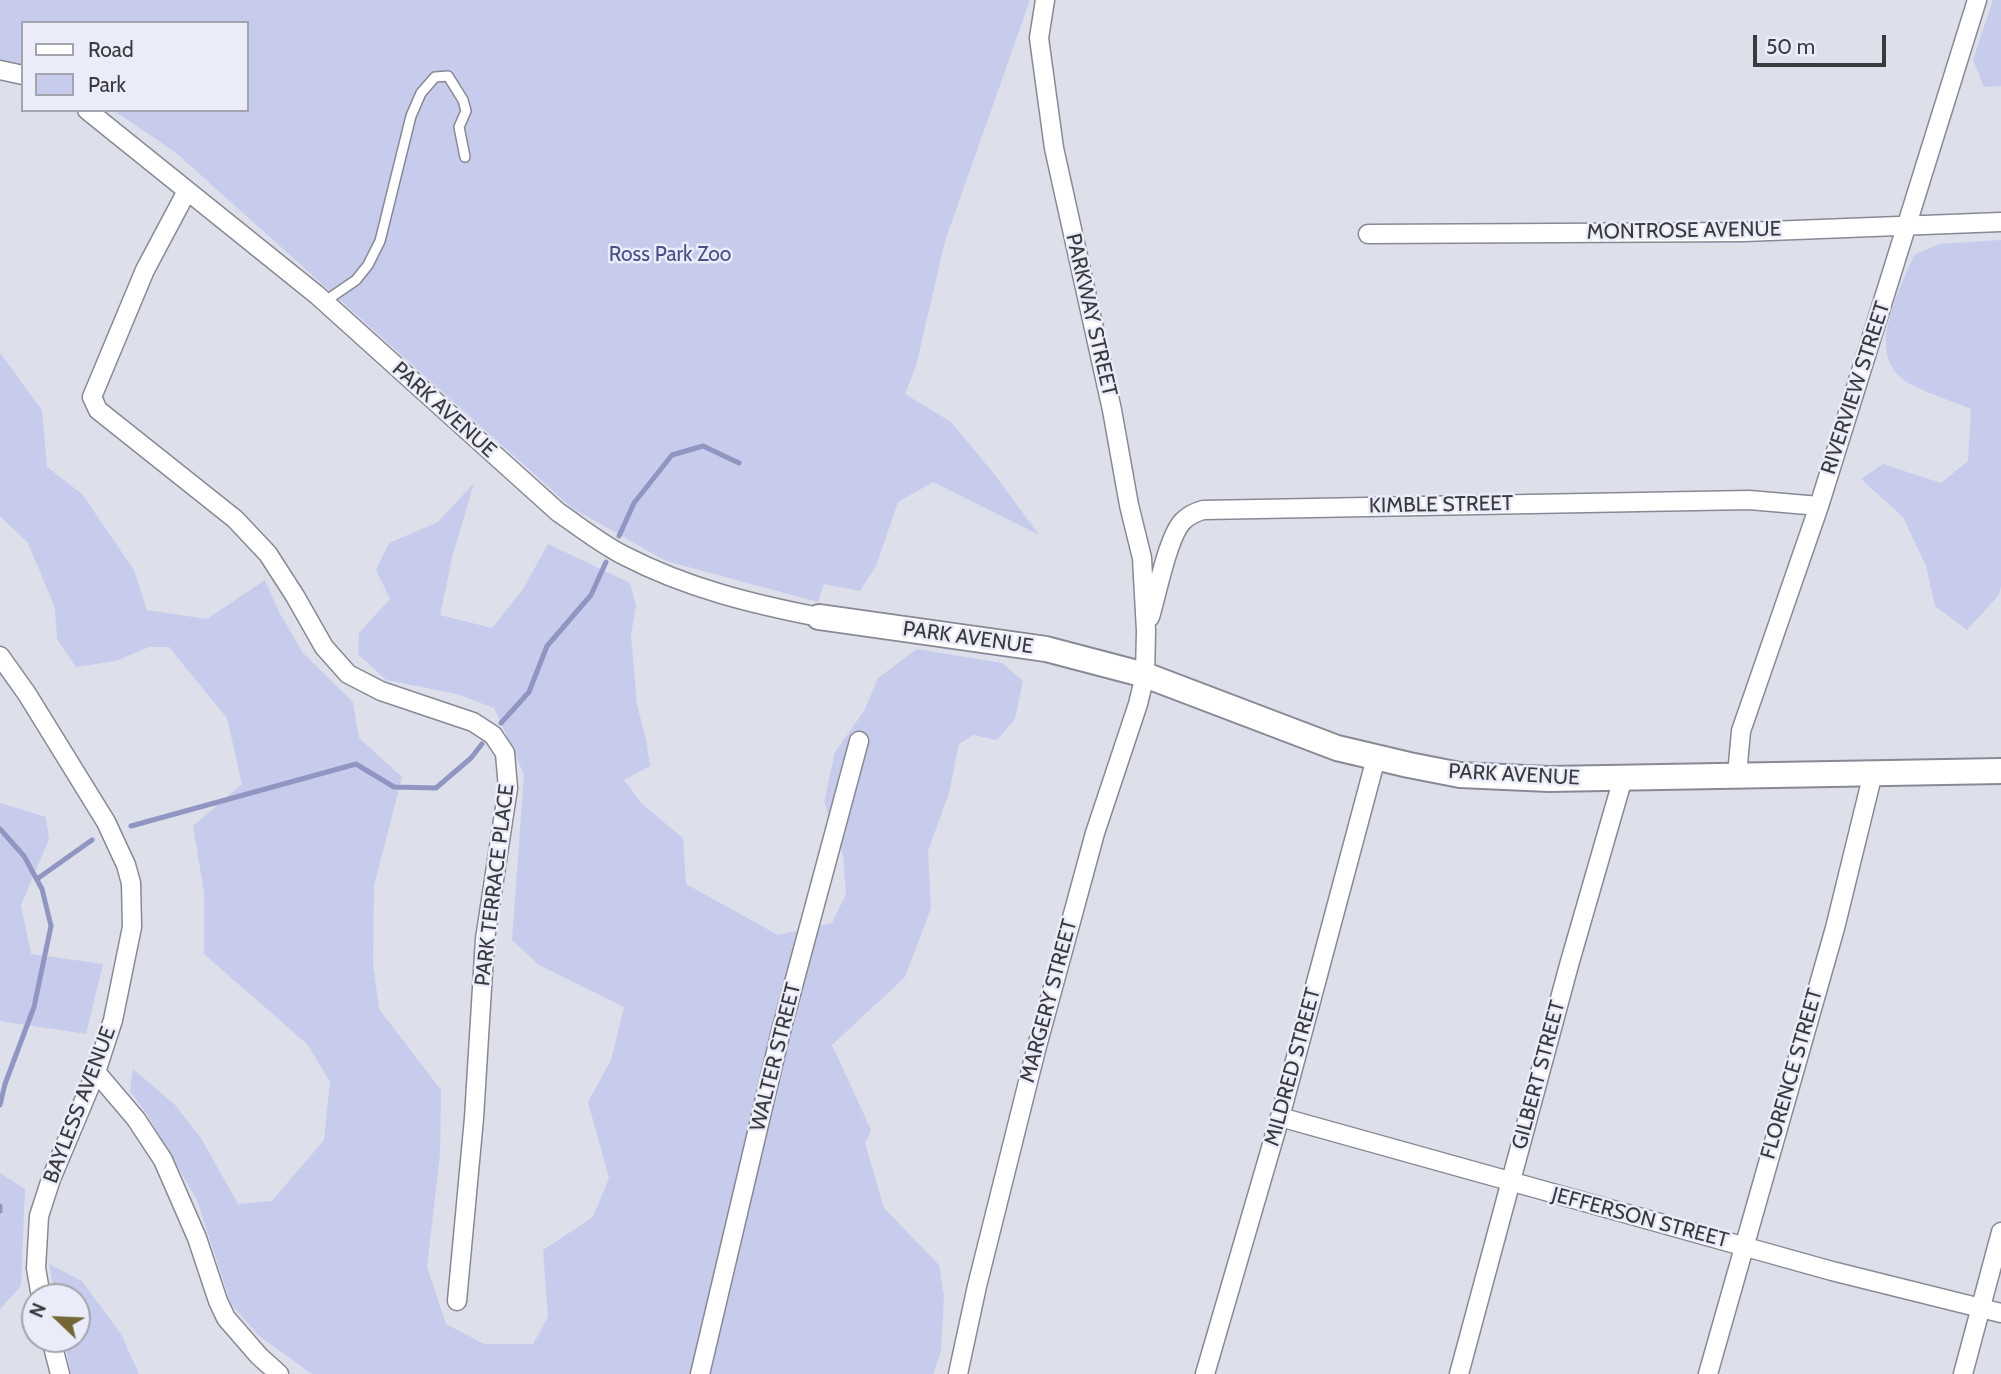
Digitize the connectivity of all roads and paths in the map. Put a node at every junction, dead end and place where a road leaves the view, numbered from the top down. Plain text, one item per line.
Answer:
1 (1045, 0) edge
2 (1978, 0) edge
3 (0, 70) edge
4 (21, 75) edge
5 (89, 112) edge
6 (465, 157) dead end
7 (187, 191) junction
8 (2001, 222) edge
9 (1908, 226) junction
10 (1368, 234) dead end
11 (324, 302) junction
12 (1819, 506) junction
13 (820, 617) joint
14 (1146, 631) junction
15 (0, 656) edge
16 (1145, 675) junction
17 (859, 741) dead end
18 (1376, 758) junction
19 (2001, 771) edge
20 (1873, 774) junction
21 (1737, 775) junction
22 (1623, 778) junction
23 (96, 1072) junction
24 (1280, 1116) junction
25 (1510, 1182) junction
26 (2001, 1232) edge
27 (1744, 1246) junction
28 (39, 1283) edge
29 (457, 1301) dead end
30 (1981, 1307) junction
31 (2001, 1313) edge
32 (55, 1353) edge
33 (60, 1374) edge
34 (279, 1374) edge
35 (700, 1374) edge
36 (957, 1374) edge
37 (1205, 1374) edge
38 (1459, 1374) edge
39 (1708, 1374) edge
40 (1963, 1374) edge

1 - 14 street, PARKWAY STREET
2 - 9 street, RIVERVIEW STREET
3 - 4 street
5 - 7 street, PARK AVENUE
6 - 11 lane
7 - 11 street, PARK AVENUE
7 - 29 street, PARK TERRACE PLACE
8 - 9 street, MONTROSE AVENUE
9 - 10 street, MONTROSE AVENUE
9 - 12 street, RIVERVIEW STREET
11 - 13 street, PARK AVENUE
12 - 14 street, KIMBLE STREET
12 - 21 street, RIVERVIEW STREET
13 - 16 street, PARK AVENUE
14 - 16 street, MARGERY STREET
15 - 23 street, BAYLESS AVENUE
16 - 18 street, PARK AVENUE
16 - 36 street, MARGERY STREET
17 - 35 street, WALTER STREET
18 - 22 street, PARK AVENUE
18 - 24 street, MILDRED STREET
19 - 20 street, PARK AVENUE
20 - 21 street, PARK AVENUE
20 - 27 street, FLORENCE STREET
21 - 22 street, PARK AVENUE
22 - 25 street, GILBERT STREET
23 - 28 street, BAYLESS AVENUE
23 - 34 street
24 - 25 street, JEFFERSON STREET
24 - 37 street, MILDRED STREET
25 - 27 street, JEFFERSON STREET
25 - 38 street, GILBERT STREET
26 - 30 street
27 - 30 street, JEFFERSON STREET
27 - 39 street, FLORENCE STREET
30 - 31 street, JEFFERSON STREET
30 - 40 street
32 - 33 street

